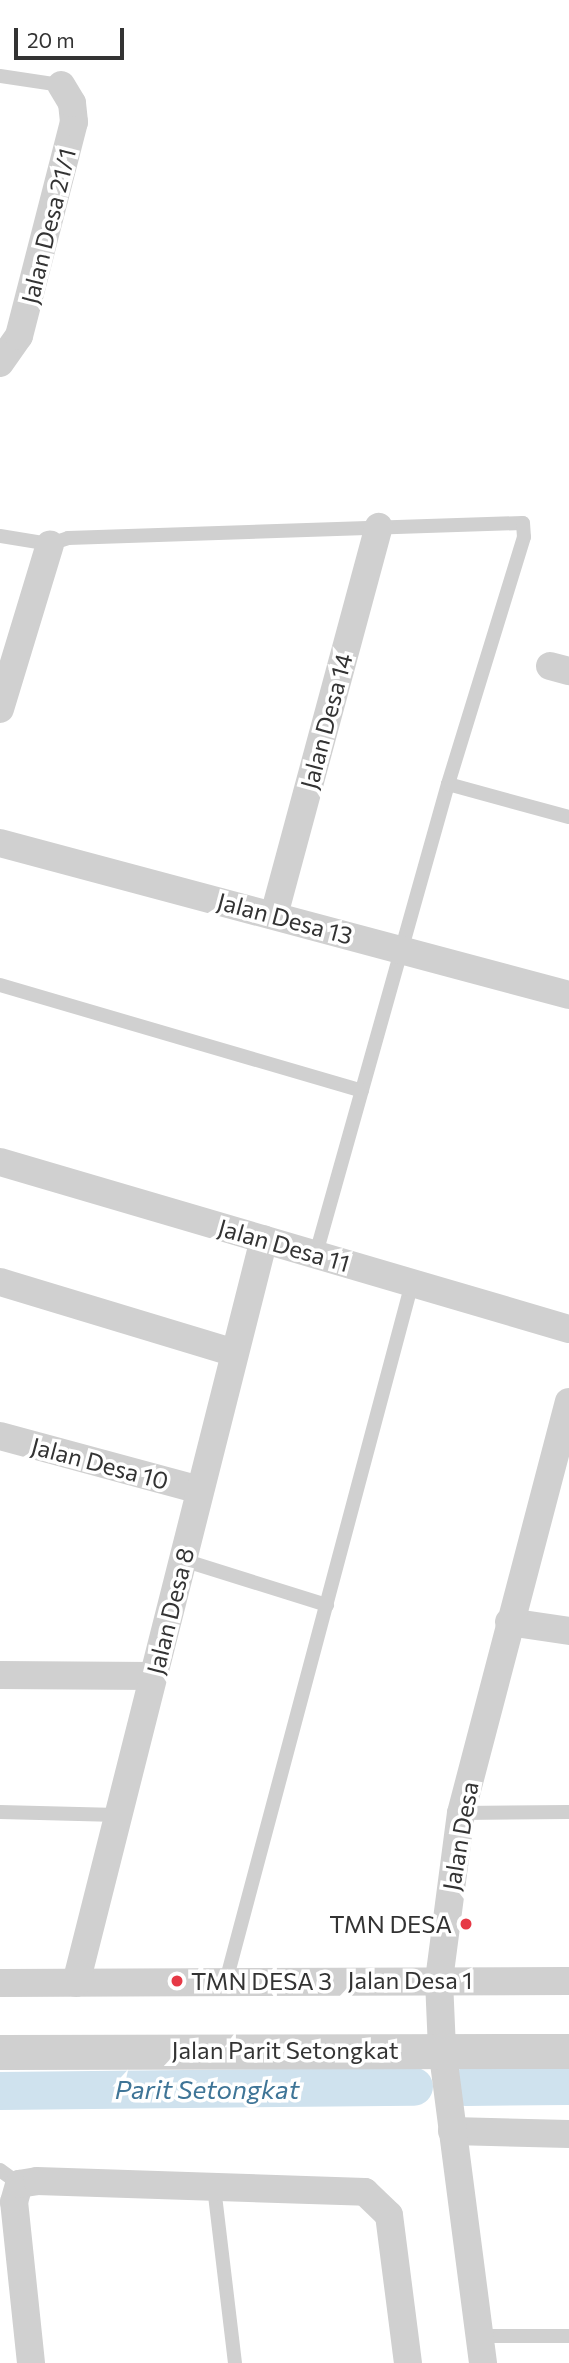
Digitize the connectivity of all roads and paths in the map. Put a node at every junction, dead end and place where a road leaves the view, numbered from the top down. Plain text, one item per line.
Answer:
1 (0, 76) edge
2 (61, 85) joint
3 (0, 363) edge
4 (379, 527) junction
5 (0, 536) edge
6 (50, 544) junction
7 (0, 709) edge
8 (448, 784) junction
9 (569, 817) edge
10 (0, 843) edge
11 (274, 915) junction
12 (402, 949) junction
13 (0, 985) edge
14 (569, 995) edge
15 (362, 1091) junction
16 (0, 1161) edge
17 (264, 1239) junction
18 (316, 1254) junction
19 (0, 1282) edge
20 (412, 1283) junction
21 (569, 1329) edge
22 (235, 1353) junction
23 (569, 1402) edge
24 (0, 1436) edge
25 (200, 1490) junction
26 (183, 1559) junction
27 (327, 1605) junction
28 (509, 1622) junction
29 (569, 1631) edge
30 (0, 1675) edge
31 (153, 1676) junction
32 (0, 1812) edge
33 (569, 1812) edge
34 (461, 1813) junction
35 (118, 1815) junction
36 (439, 1980) junction
37 (569, 1981) edge
38 (226, 1982) junction
39 (0, 1983) edge
40 (76, 1983) junction
41 (442, 2049) junction
42 (569, 2051) edge
43 (0, 2052) edge
44 (452, 2131) junction
45 (569, 2134) edge
46 (10, 2177) edge
47 (214, 2187) junction
48 (569, 2336) edge
49 (481, 2350) edge
50 (31, 2363) edge
51 (235, 2363) edge
52 (408, 2363) edge

1 - 2 lane
2 - 3 street, Jalan Desa 21/1
4 - 6 lane
4 - 8 lane
4 - 11 street, Jalan Desa 14
5 - 6 lane
6 - 7 street
8 - 9 lane
8 - 12 lane
10 - 11 street, Jalan Desa 13
11 - 12 street, Jalan Desa 13
12 - 14 street, Jalan Desa 13
12 - 15 lane
13 - 15 lane
15 - 18 lane
16 - 17 street, Jalan Desa 11
17 - 18 street, Jalan Desa 11
17 - 22 street, Jalan Desa 8
18 - 20 street, Jalan Desa 11
19 - 22 street
20 - 21 street, Jalan Desa 11
20 - 27 lane
22 - 25 street, Jalan Desa 8
23 - 28 street, Jalan Desa
24 - 25 street, Jalan Desa 10
25 - 26 street, Jalan Desa 8
26 - 27 lane
26 - 31 street, Jalan Desa 8
27 - 38 lane
28 - 29 street
28 - 34 street, Jalan Desa
30 - 31 street
31 - 35 street, Jalan Desa 8
32 - 35 lane
33 - 34 lane
34 - 36 street, Jalan Desa
35 - 40 street, Jalan Desa 8
36 - 37 street, Jalan Desa 1
36 - 38 street, Jalan Desa 1
36 - 41 street, Jalan Desa
38 - 40 street, Jalan Desa 1
39 - 40 street, Jalan Desa 1
41 - 42 street, Jalan Parit Setongkat
41 - 43 street, Jalan Parit Setongkat
41 - 44 street, Jalan Desa
44 - 45 street
44 - 49 street, Jalan Desa
46 - 47 street
46 - 50 street
47 - 51 lane
47 - 52 street
48 - 49 lane

